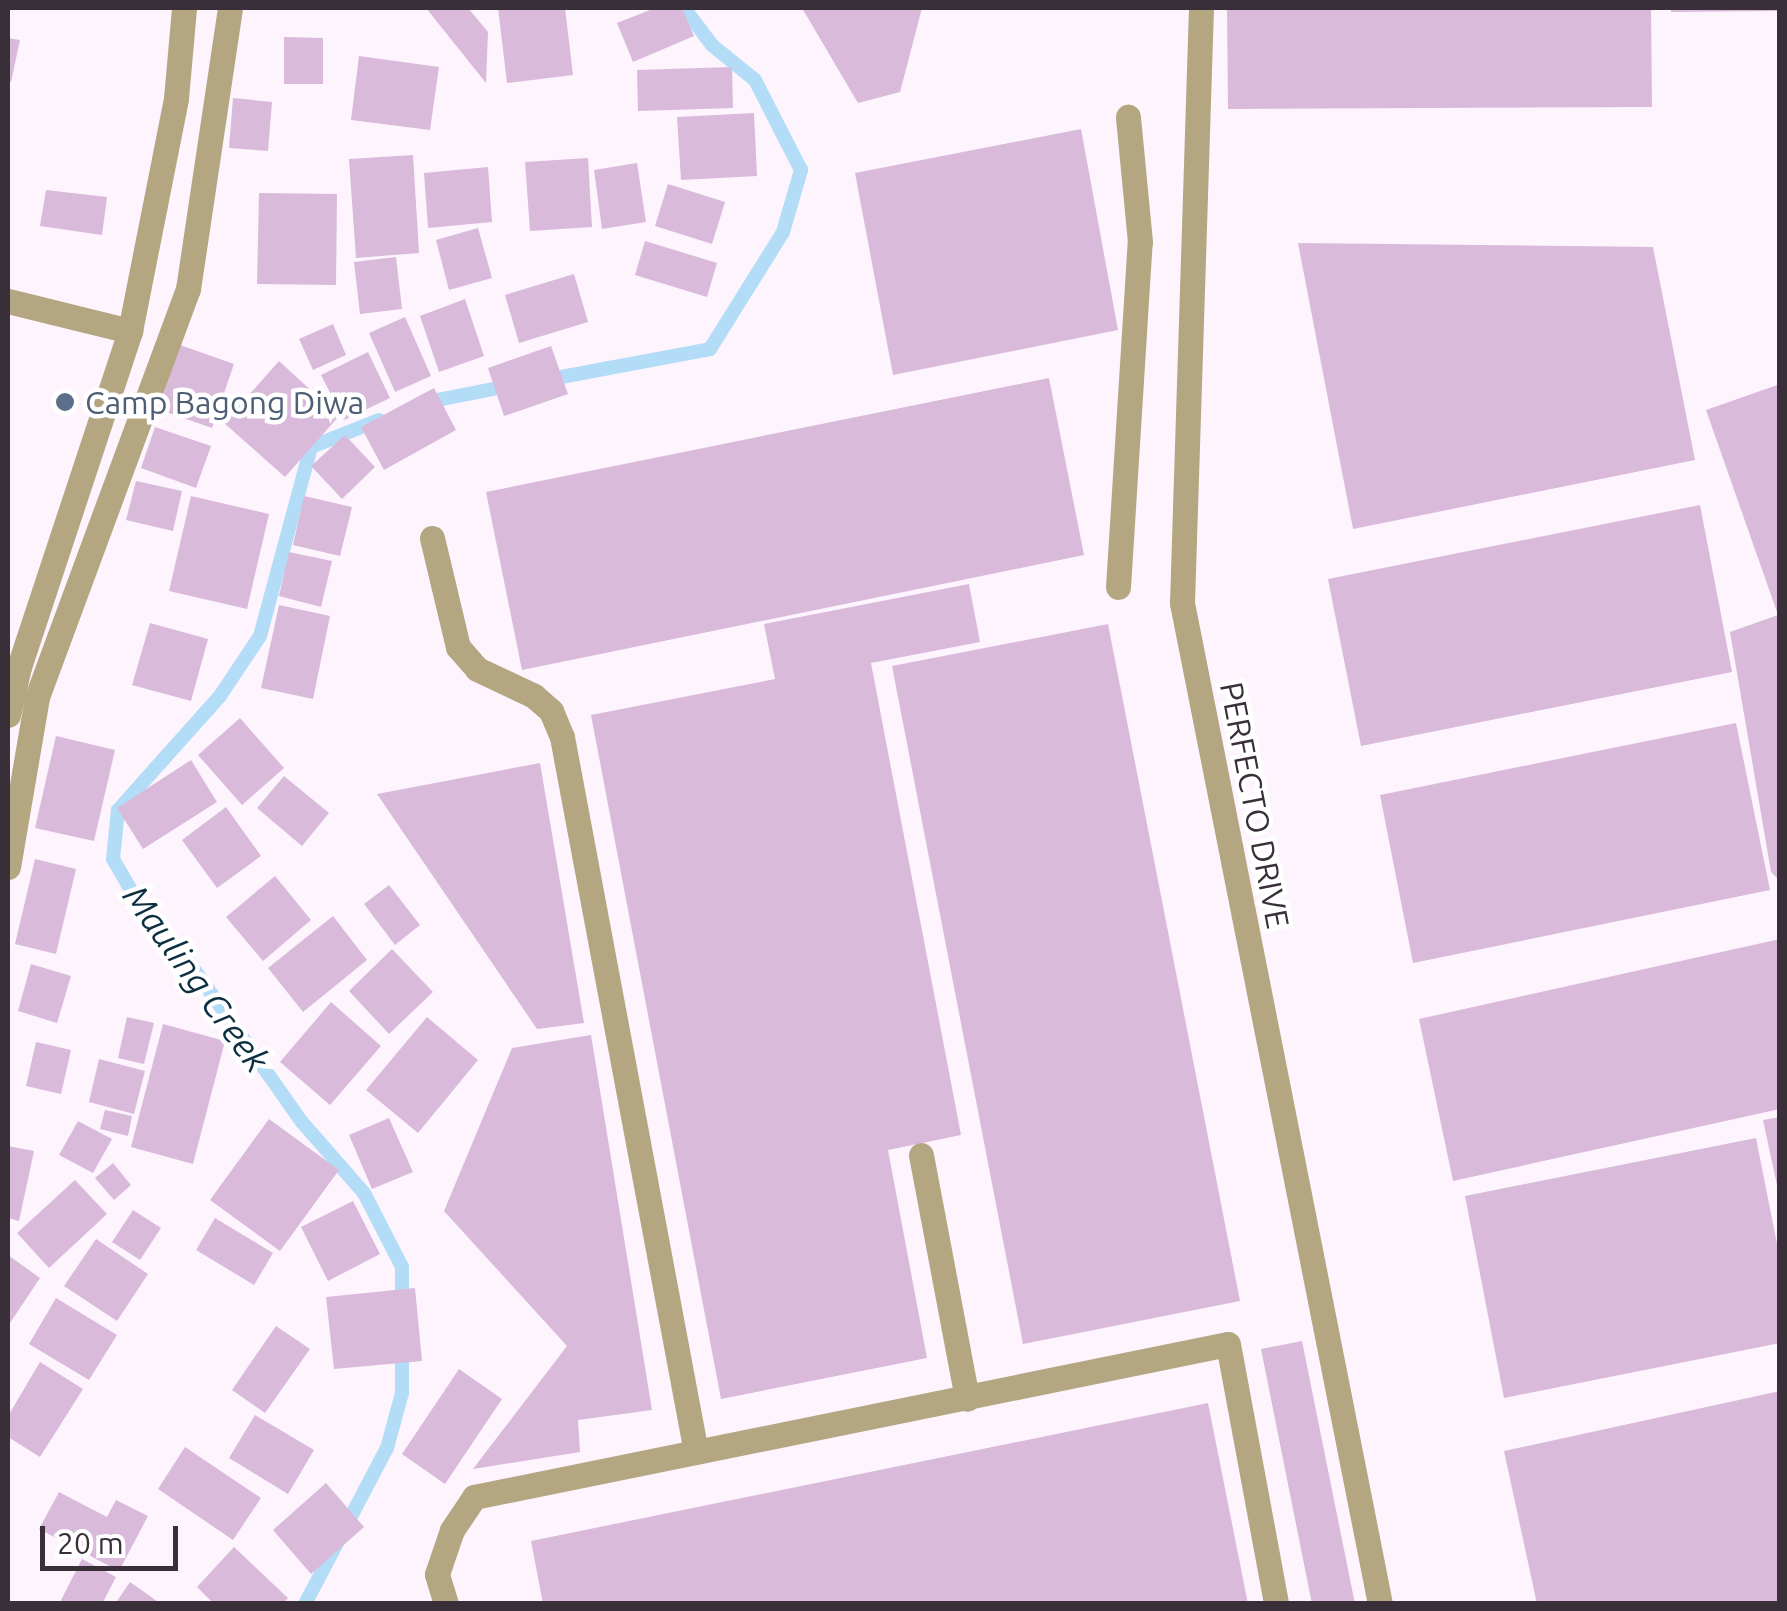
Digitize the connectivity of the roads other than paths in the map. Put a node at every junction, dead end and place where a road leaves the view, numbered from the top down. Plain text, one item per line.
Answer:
1 (184, 8) edge
2 (230, 8) edge
3 (1200, 8) edge
4 (1128, 117) dead end
5 (8, 301) edge
6 (130, 331) junction
7 (432, 538) dead end
8 (1118, 588) dead end
9 (8, 715) edge
10 (8, 867) edge
11 (922, 1155) dead end
12 (967, 1399) junction
13 (696, 1452) junction
14 (446, 1604) edge
15 (1276, 1604) edge
16 (1380, 1604) edge

1 - 6 street
2 - 10 street
3 - 16 street, PERFECTO DRIVE
4 - 8 street
5 - 6 street
6 - 9 street
7 - 13 street
11 - 12 street
12 - 13 street
12 - 15 street
13 - 14 street

